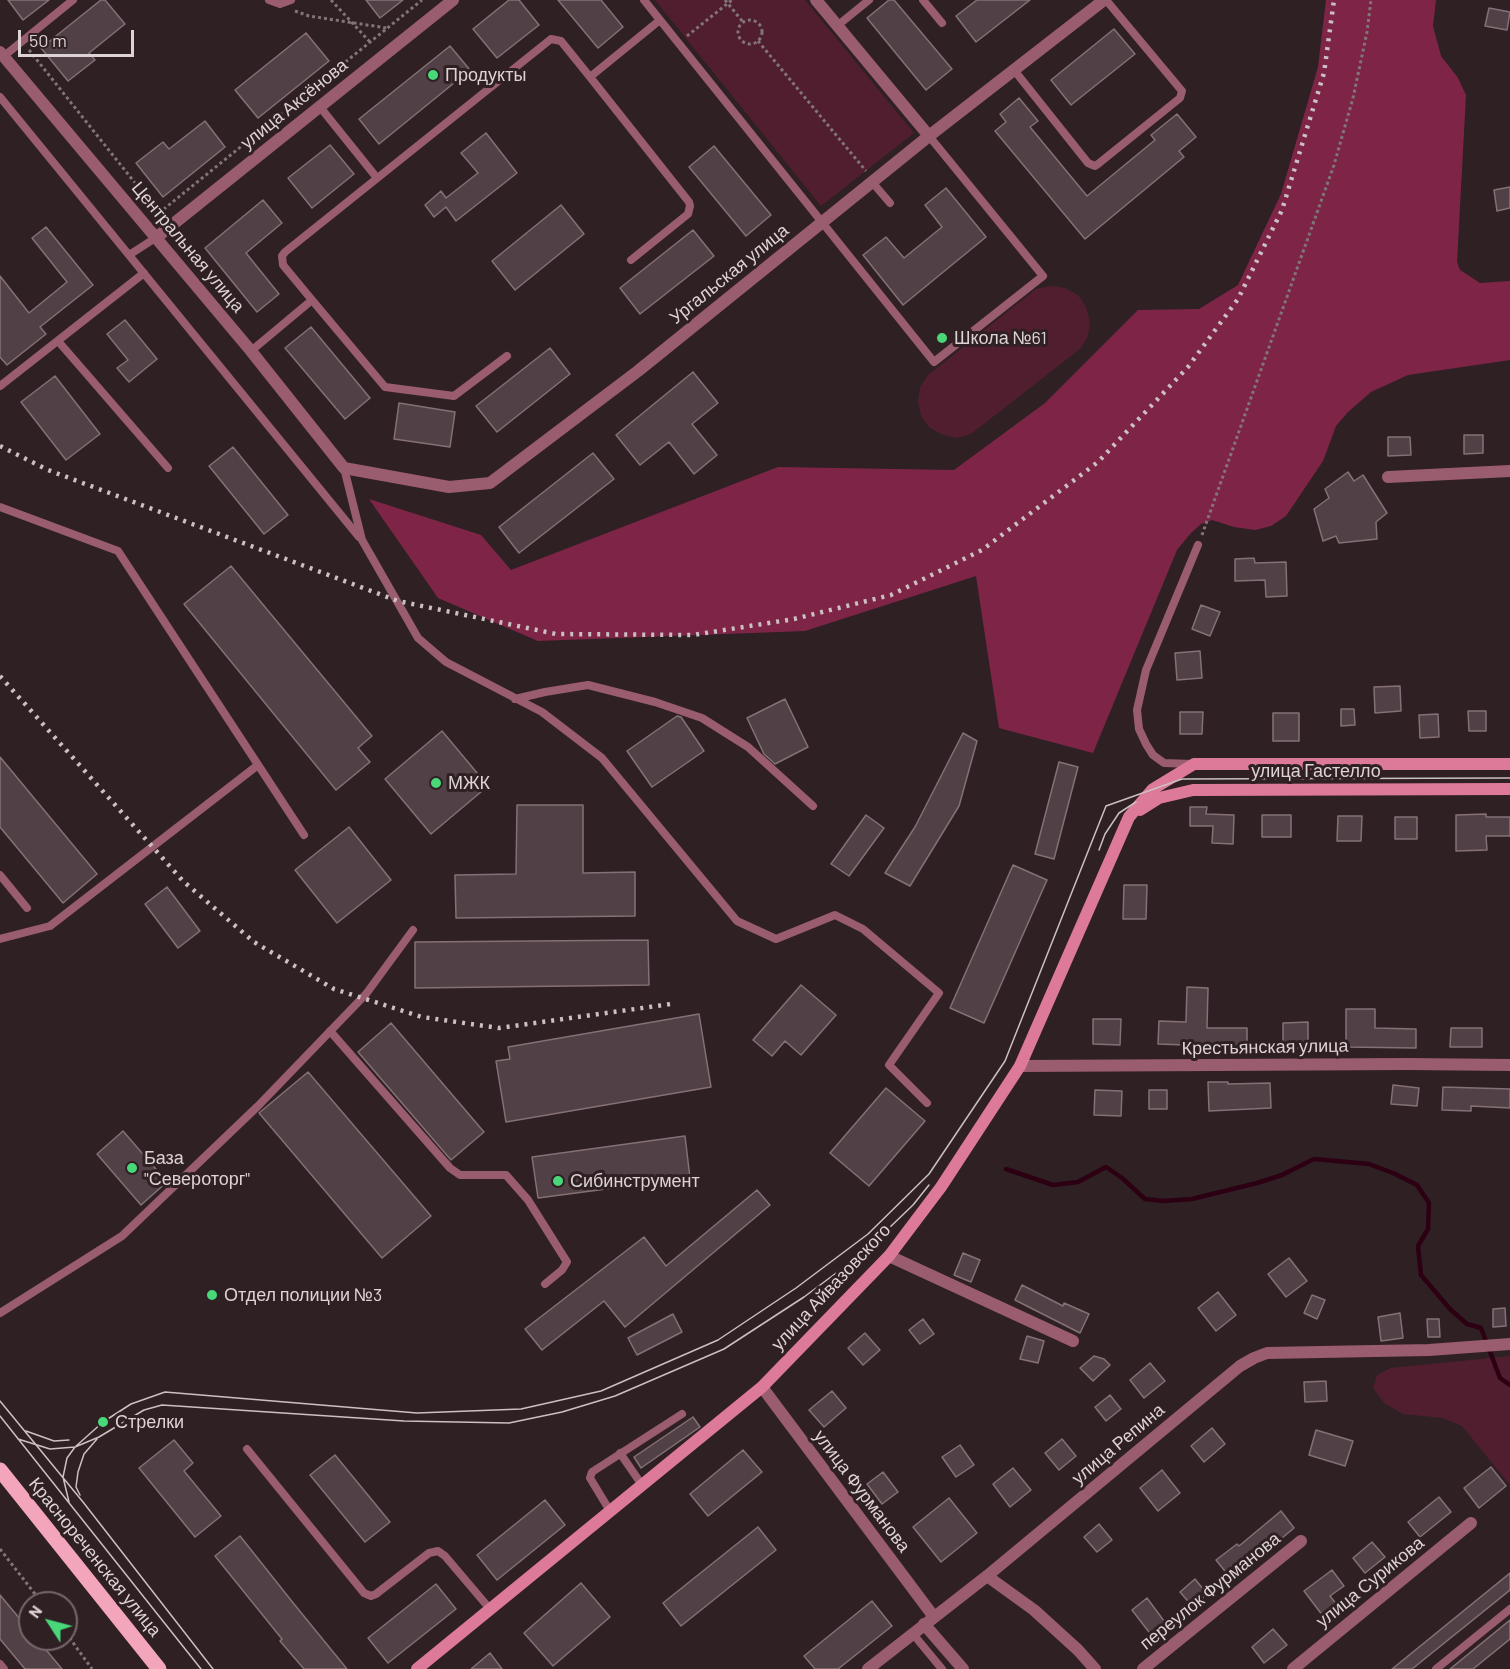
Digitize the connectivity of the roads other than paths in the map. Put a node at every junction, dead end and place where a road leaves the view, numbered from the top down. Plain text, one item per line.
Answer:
1 (269, 0) edge
2 (453, 0) edge
3 (644, 0) edge
4 (816, 0) edge
5 (868, 0) edge
6 (923, 0) edge
7 (1105, 0) edge
8 (70, 1) edge
9 (290, 1) edge
10 (660, 20) junction
11 (942, 23) dead end
12 (837, 26) junction
13 (2, 54) edge
14 (1014, 70) junction
15 (590, 77) junction
16 (0, 97) edge
17 (320, 107) junction
18 (929, 136) junction
19 (377, 178) junction
20 (871, 179) junction
21 (890, 203) dead end
22 (823, 222) junction
23 (157, 237) junction
24 (129, 255) junction
25 (631, 260) dead end
26 (144, 273) junction
27 (312, 300) junction
28 (58, 340) junction
29 (251, 351) junction
30 (507, 357) dead end
31 (0, 386) edge
32 (168, 468) dead end
33 (344, 468) junction
34 (1510, 471) edge
35 (1388, 477) dead end
36 (0, 507) edge
37 (362, 540) junction
38 (1198, 545) road end
39 (514, 699) junction
40 (1194, 764) junction
41 (1510, 764) edge
42 (258, 765) junction
43 (1510, 789) edge
44 (813, 806) dead end
45 (1129, 817) junction
46 (304, 835) dead end
47 (0, 875) edge
48 (27, 908) dead end
49 (413, 930) dead end
50 (0, 939) edge
51 (330, 1031) junction
52 (1510, 1065) edge
53 (1020, 1066) junction
54 (927, 1103) dead end
55 (889, 1256) junction
56 (545, 1284) dead end
57 (0, 1312) edge
58 (1073, 1341) dead end
59 (1504, 1345) edge
60 (762, 1387) junction
61 (682, 1414) dead end
62 (247, 1449) dead end
63 (620, 1453) junction
64 (3, 1479) edge
65 (642, 1485) junction
66 (610, 1511) junction
67 (1471, 1523) dead end
68 (1301, 1541) dead end
69 (987, 1576) junction
70 (490, 1609) junction
71 (1510, 1609) edge
72 (929, 1621) junction
73 (913, 1634) junction
74 (0, 1664) edge
75 (4, 1669) edge
76 (159, 1669) edge
77 (417, 1669) edge
78 (868, 1669) edge
79 (942, 1669) edge
80 (963, 1669) edge
81 (1095, 1669) edge
82 (1143, 1669) edge
83 (1293, 1669) edge
84 (1436, 1669) edge

1 - 9 lane
2 - 17 street, улица Аксёнова
3 - 10 lane
4 - 12 street
5 - 12 lane
6 - 11 lane
7 - 14 street, Ургальская улица
7 - 14 lane
8 - 13 lane
10 - 15 lane
10 - 22 lane
12 - 18 street
13 - 23 street, Центральная улица
14 - 18 street, Ургальская улица
15 - 19 lane
15 - 25 lane
16 - 24 lane
17 - 19 lane
17 - 23 street, улица Аксёнова
18 - 20 street, Ургальская улица
18 - 22 lane
19 - 27 lane
20 - 21 lane
20 - 22 street, Ургальская улица
22 - 33 street, Ургальская улица
23 - 24 lane
23 - 29 street, Центральная улица
24 - 26 lane
26 - 28 lane
26 - 37 lane
27 - 29 lane
27 - 30 lane
28 - 31 lane
28 - 32 lane
29 - 33 street, Центральная улица
33 - 37 lane
34 - 35 street
36 - 42 lane
37 - 39 lane
38 - 40 lane
39 - 44 lane
39 - 54 lane
40 - 41 street
40 - 45 street, улица Айвазовского
42 - 46 lane
42 - 50 lane
43 - 45 street, улица Гастелло
45 - 53 street, улица Айвазовского
47 - 48 lane
49 - 51 lane
51 - 56 lane
51 - 57 lane
52 - 53 street, Крестьянская улица
53 - 55 street, улица Айвазовского
55 - 58 street
55 - 60 street, улица Айвазовского
59 - 69 street, улица Репина
60 - 65 street, улица Айвазовского
60 - 72 street, улица Фурманова
61 - 63 lane
62 - 70 lane
63 - 65 lane
63 - 66 lane
64 - 76 main road, Краснореченская улица
65 - 66 street, улица Айвазовского
66 - 70 street, улица Айвазовского
67 - 83 street, улица Сурикова
68 - 82 street, переулок Фурманова
69 - 72 street, улица Репина
69 - 81 street
70 - 77 street, улица Айвазовского
71 - 84 lane
72 - 73 street, улица Репина
72 - 80 street, улица Фурманова
73 - 78 street, улица Репина
73 - 79 lane
74 - 75 lane

